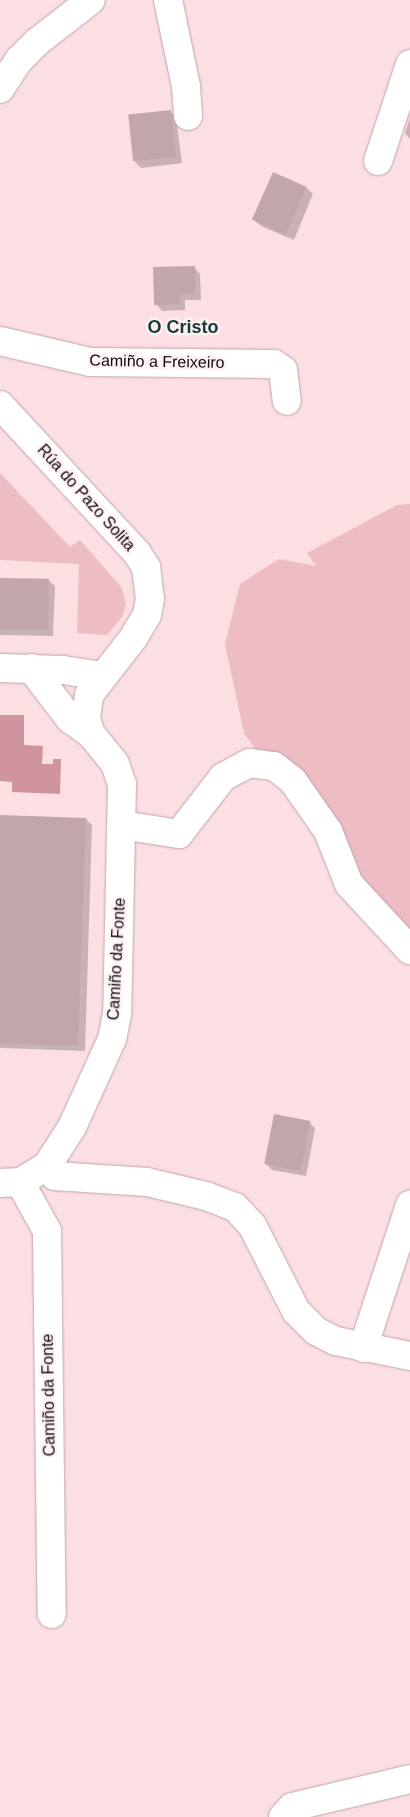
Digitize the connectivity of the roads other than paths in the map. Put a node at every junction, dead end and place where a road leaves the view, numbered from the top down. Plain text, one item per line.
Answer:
1 (91, 0) edge
2 (168, 0) edge
3 (410, 64) edge
4 (0, 89) edge
5 (188, 116) dead end
6 (378, 161) dead end
7 (0, 341) edge
8 (287, 401) dead end
9 (0, 405) edge
10 (0, 668) edge
11 (32, 668) junction
12 (95, 685) junction
13 (91, 734) junction
14 (122, 825) junction
15 (410, 950) edge
16 (46, 1166) junction
17 (10, 1182) edge
18 (410, 1205) edge
19 (363, 1348) junction
20 (410, 1356) edge
21 (52, 1614) dead end
22 (410, 1779) edge
23 (283, 1817) edge

1 - 4 street
2 - 5 street
3 - 6 street
7 - 8 street, Camiño a Freixeiro
9 - 12 street, Rúa do Pazo Solita
10 - 11 street
11 - 12 street
11 - 13 street
12 - 13 street, Camiño da Fonte
13 - 14 street, Camiño da Fonte
14 - 15 street
14 - 16 street, Camiño da Fonte
16 - 17 street, Camiño da Fonte
16 - 19 street
17 - 21 street, Camiño da Fonte
18 - 19 street
19 - 20 street
22 - 23 street

